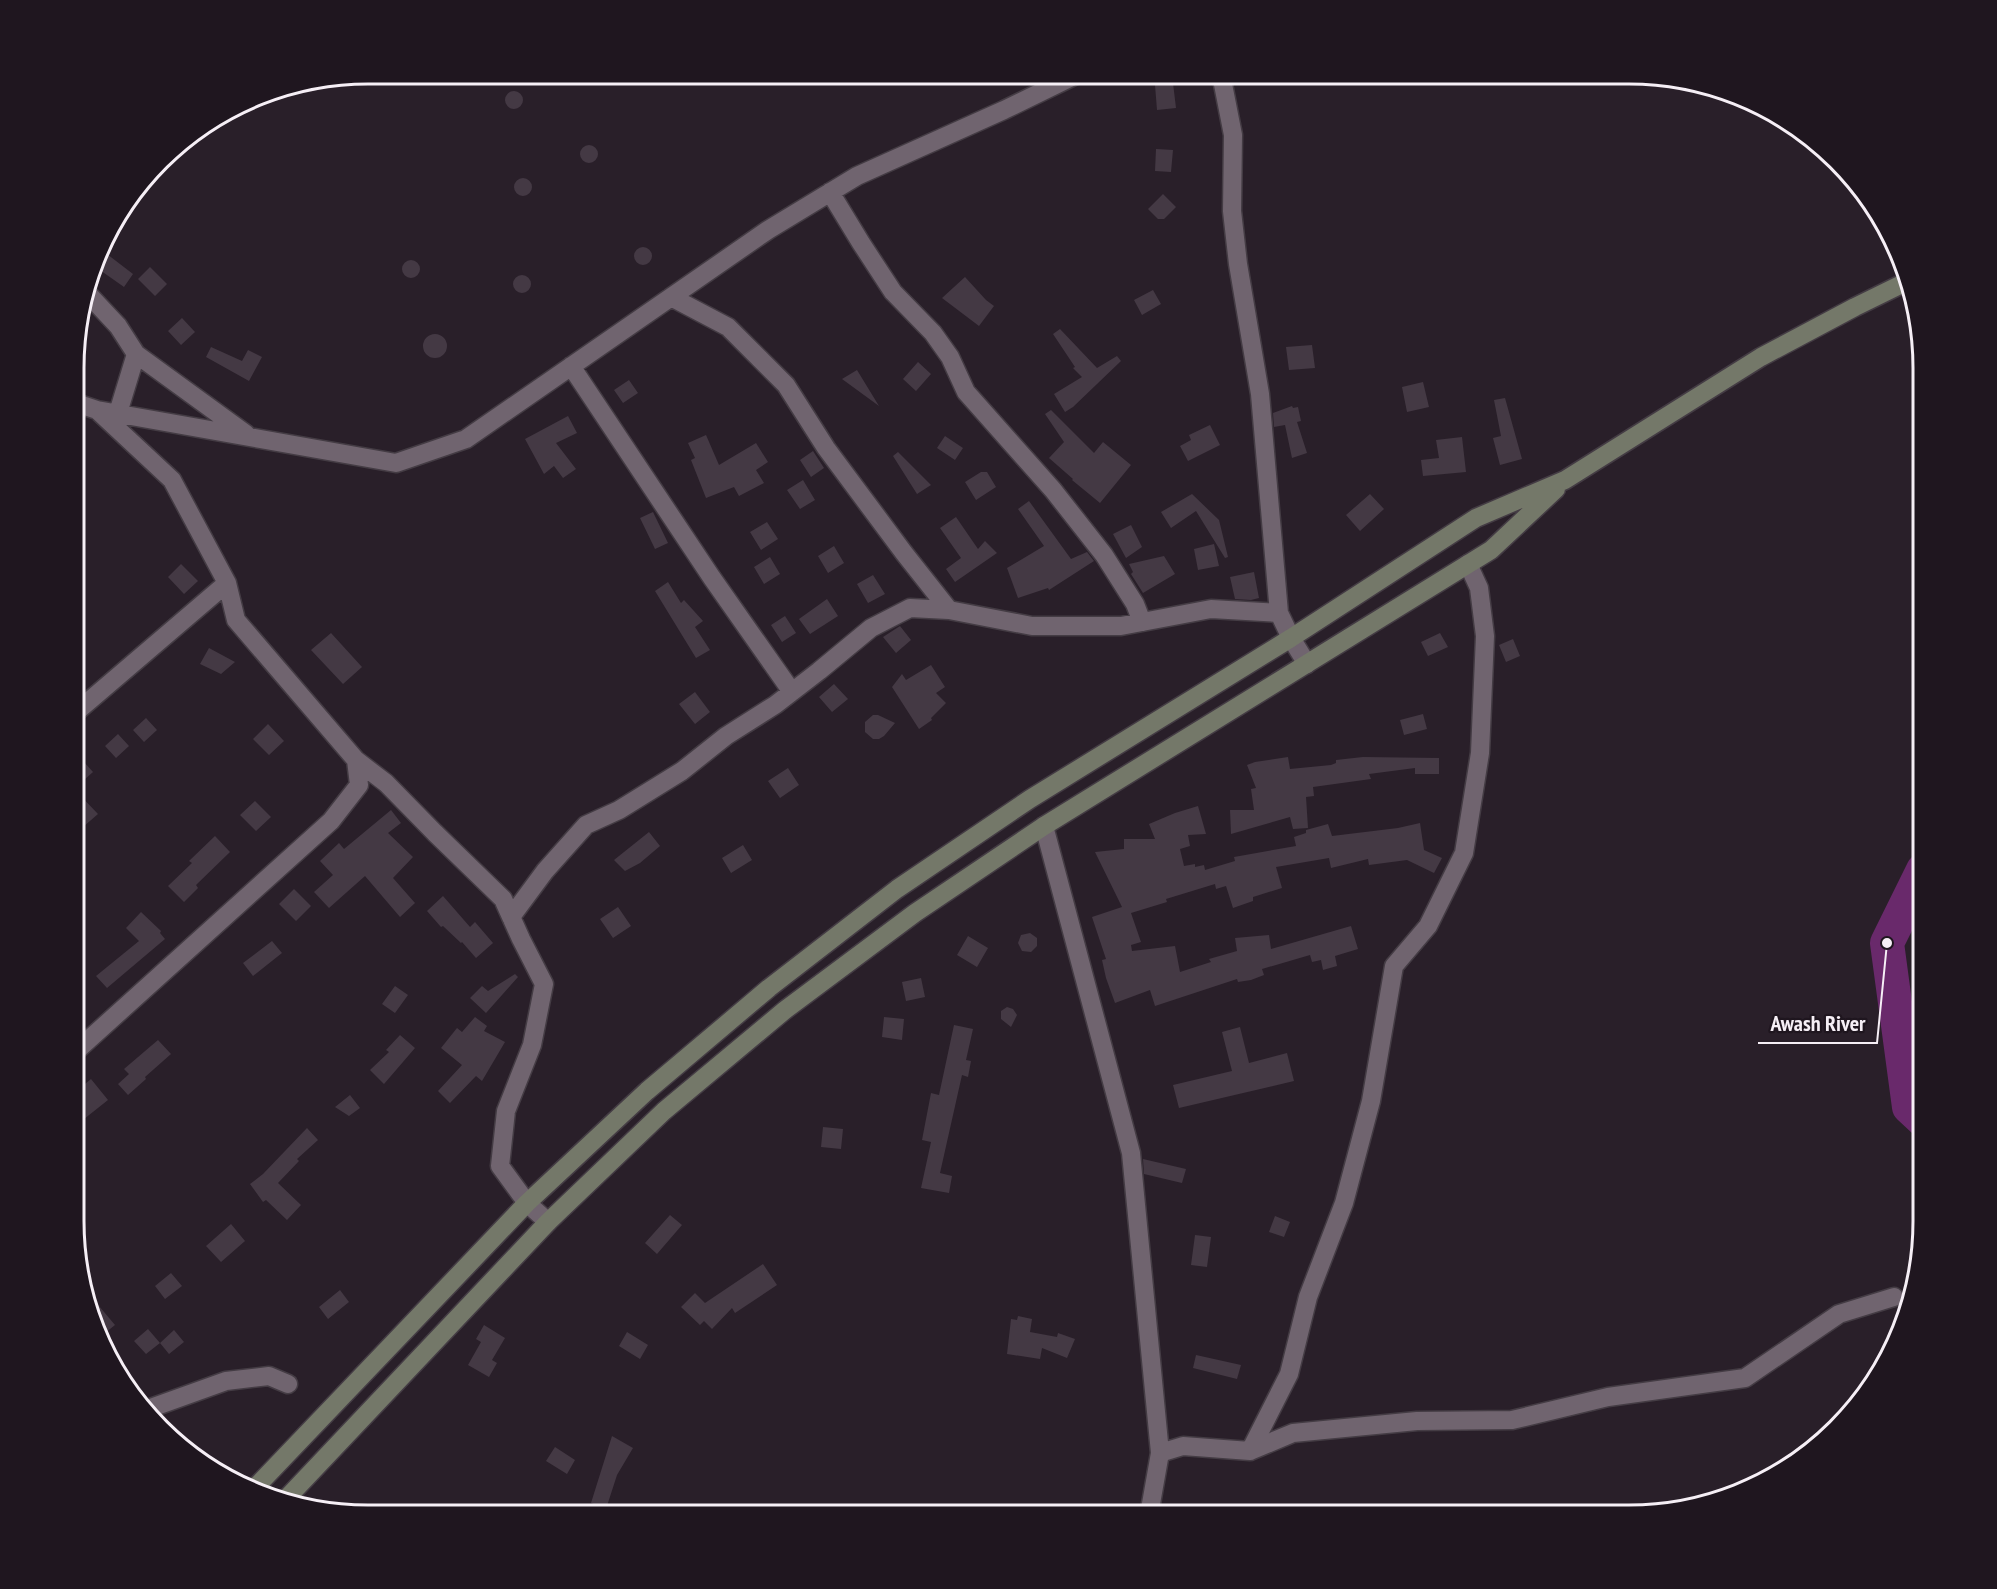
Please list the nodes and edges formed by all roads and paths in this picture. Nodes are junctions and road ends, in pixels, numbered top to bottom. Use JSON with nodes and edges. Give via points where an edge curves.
{"nodes":[{"id":1,"x":1057,"y":84,"type":"edge"},
{"id":2,"x":1223,"y":84,"type":"edge"},
{"id":3,"x":830,"y":192,"type":"junction"},
{"id":4,"x":1900,"y":285,"type":"edge"},
{"id":5,"x":671,"y":297,"type":"junction"},
{"id":6,"x":93,"y":299,"type":"edge"},
{"id":7,"x":136,"y":354,"type":"junction"},
{"id":8,"x":571,"y":366,"type":"junction"},
{"id":9,"x":84,"y":406,"type":"edge"},
{"id":10,"x":97,"y":410,"type":"junction"},
{"id":11,"x":118,"y":413,"type":"junction"},
{"id":12,"x":250,"y":437,"type":"junction"},
{"id":13,"x":1565,"y":480,"type":"junction"},
{"id":14,"x":1468,"y":564,"type":"junction"},
{"id":15,"x":227,"y":583,"type":"junction"},
{"id":16,"x":949,"y":610,"type":"junction"},
{"id":17,"x":1279,"y":613,"type":"junction"},
{"id":18,"x":1142,"y":622,"type":"junction"},
{"id":19,"x":1291,"y":638,"type":"junction"},
{"id":20,"x":1307,"y":663,"type":"junction"},
{"id":21,"x":792,"y":692,"type":"junction"},
{"id":22,"x":84,"y":705,"type":"edge"},
{"id":23,"x":356,"y":760,"type":"junction"},
{"id":24,"x":1044,"y":826,"type":"junction"},
{"id":25,"x":511,"y":917,"type":"junction"},
{"id":26,"x":84,"y":1044,"type":"edge"},
{"id":27,"x":527,"y":1203,"type":"junction"},
{"id":28,"x":548,"y":1222,"type":"junction"},
{"id":29,"x":1894,"y":1297,"type":"dead end"},
{"id":30,"x":288,"y":1384,"type":"dead end"},
{"id":31,"x":154,"y":1407,"type":"edge"},
{"id":32,"x":1250,"y":1451,"type":"junction"},
{"id":33,"x":1160,"y":1453,"type":"junction"},
{"id":34,"x":259,"y":1483,"type":"edge"},
{"id":35,"x":291,"y":1494,"type":"edge"},
{"id":36,"x":1151,"y":1505,"type":"edge"}],
"edges":[{"from":1,"to":3,"type":"street"},
{"from":2,"to":17,"type":"street","via":[[1233,135],[1232,212],[1260,394]]},
{"from":3,"to":5,"type":"street"},
{"from":3,"to":18,"type":"street","via":[[893,292],[945,349],[966,392],[1053,490],[1104,555]]},
{"from":4,"to":13,"type":"main road","via":[[1761,357]]},
{"from":5,"to":8,"type":"street"},
{"from":5,"to":16,"type":"street","via":[[728,327],[786,385],[826,448]]},
{"from":6,"to":7,"type":"street","via":[[118,326]]},
{"from":7,"to":11,"type":"street"},
{"from":7,"to":12,"type":"street"},
{"from":8,"to":12,"type":"street","via":[[466,439],[396,463]]},
{"from":8,"to":21,"type":"street"},
{"from":9,"to":10,"type":"street"},
{"from":10,"to":11,"type":"street"},
{"from":10,"to":15,"type":"street","via":[[172,480]]},
{"from":11,"to":12,"type":"street"},
{"from":13,"to":14,"type":"main road","via":[[1491,550]]},
{"from":13,"to":19,"type":"main road","via":[[1476,518]]},
{"from":14,"to":20,"type":"main road"},
{"from":14,"to":32,"type":"street","via":[[1479,588],[1485,636],[1480,753],[1464,853],[1428,926],[1394,966],[1371,1101],[1344,1203],[1308,1297],[1289,1374]]},
{"from":15,"to":22,"type":"street"},
{"from":15,"to":23,"type":"street","via":[[236,620]]},
{"from":16,"to":18,"type":"street","via":[[1032,626],[1121,626]]},
{"from":16,"to":21,"type":"street","via":[[910,608],[871,628]]},
{"from":17,"to":18,"type":"street","via":[[1211,609]]},
{"from":17,"to":19,"type":"street"},
{"from":19,"to":20,"type":"street"},
{"from":19,"to":27,"type":"main road","via":[[1030,799],[897,889],[647,1091]]},
{"from":20,"to":24,"type":"main road"},
{"from":21,"to":25,"type":"street","via":[[682,771],[619,810],[586,825]]},
{"from":23,"to":25,"type":"street","via":[[387,783],[503,899]]},
{"from":23,"to":26,"type":"street","via":[[359,785],[331,821]]},
{"from":24,"to":28,"type":"main road","via":[[915,913],[785,1010],[664,1111]]},
{"from":24,"to":33,"type":"street","via":[[1131,1153]]},
{"from":25,"to":27,"type":"street","via":[[544,984],[532,1045],[506,1111],[501,1166]]},
{"from":27,"to":28,"type":"street"},
{"from":27,"to":34,"type":"main road"},
{"from":28,"to":35,"type":"main road"},
{"from":29,"to":32,"type":"street","via":[[1839,1314],[1745,1378],[1608,1396],[1512,1420],[1417,1421],[1293,1433]]},
{"from":30,"to":31,"type":"street","via":[[269,1376],[226,1381]]},
{"from":32,"to":33,"type":"street","via":[[1183,1446]]},
{"from":33,"to":36,"type":"street"}]}
